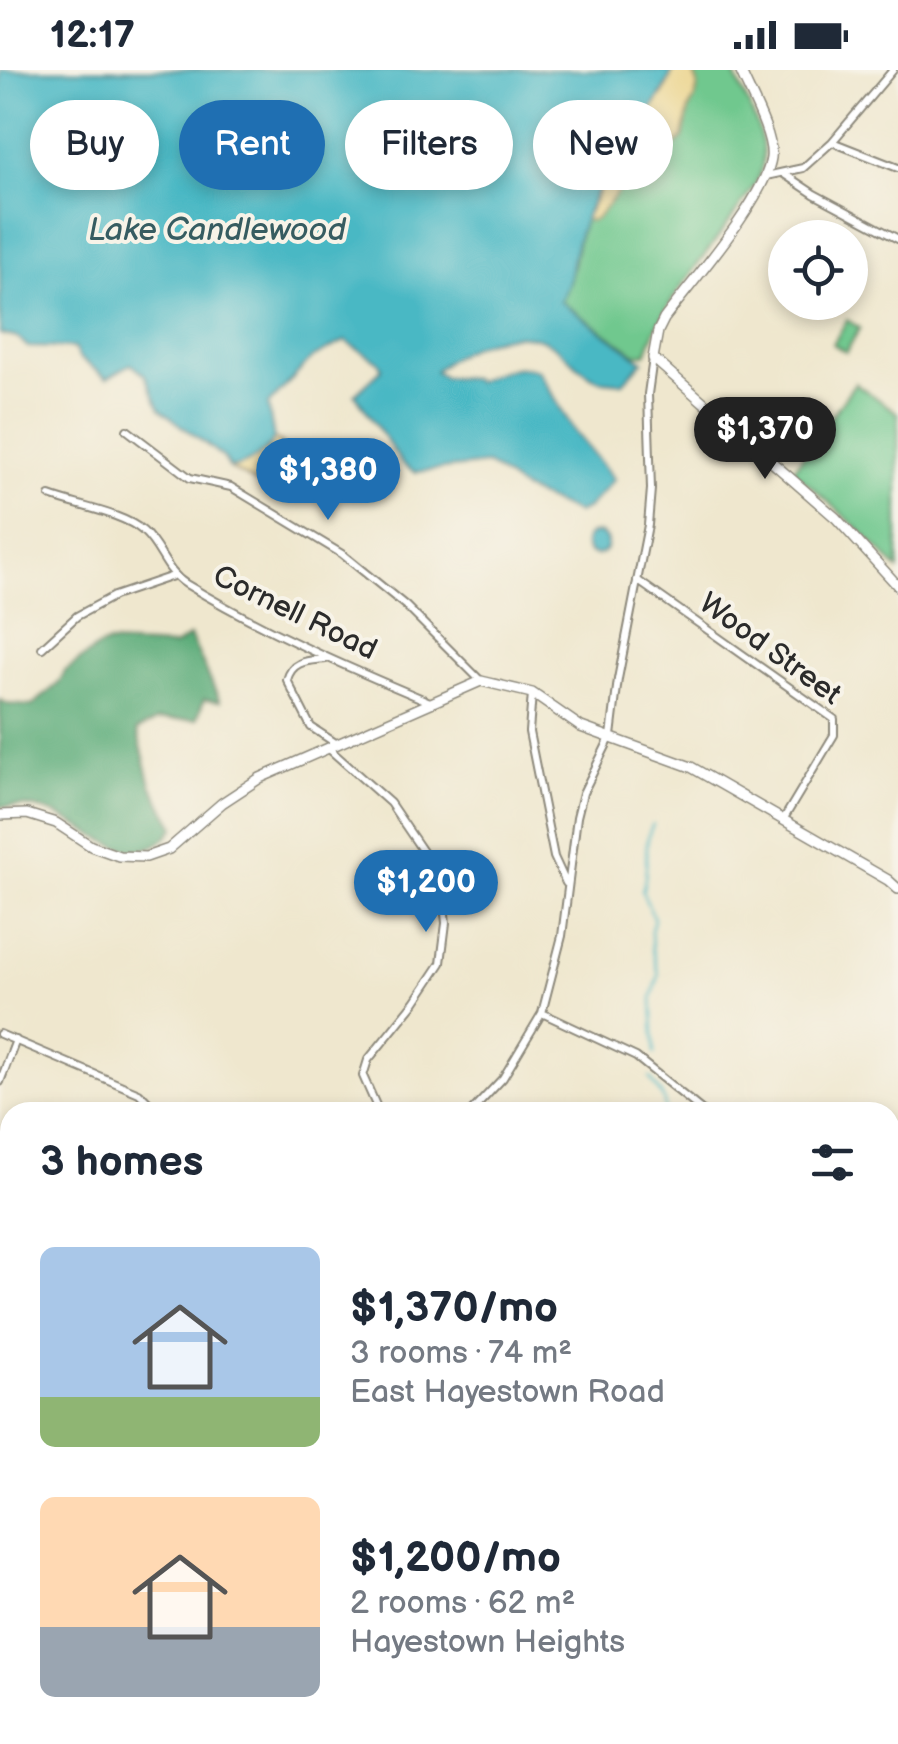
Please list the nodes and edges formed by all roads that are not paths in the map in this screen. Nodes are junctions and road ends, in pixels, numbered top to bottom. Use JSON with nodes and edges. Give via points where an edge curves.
{"nodes":[{"id":1,"x":740,"y":70,"type":"edge"},
{"id":2,"x":892,"y":70,"type":"edge"},
{"id":3,"x":832,"y":142,"type":"junction"},
{"id":4,"x":898,"y":168,"type":"edge"},
{"id":5,"x":784,"y":174,"type":"junction"},
{"id":6,"x":764,"y":176,"type":"junction"},
{"id":7,"x":898,"y":240,"type":"edge"},
{"id":8,"x":652,"y":358,"type":"junction"},
{"id":9,"x":127,"y":430,"type":"dead end"},
{"id":10,"x":50,"y":496,"type":"dead end"},
{"id":11,"x":173,"y":576,"type":"junction"},
{"id":12,"x":637,"y":580,"type":"junction"},
{"id":13,"x":898,"y":586,"type":"edge"},
{"id":14,"x":42,"y":648,"type":"dead end"},
{"id":15,"x":328,"y":659,"type":"junction"},
{"id":16,"x":481,"y":681,"type":"junction"},
{"id":17,"x":532,"y":693,"type":"junction"},
{"id":18,"x":430,"y":702,"type":"junction"},
{"id":19,"x":612,"y":736,"type":"junction"},
{"id":20,"x":332,"y":746,"type":"junction"},
{"id":21,"x":0,"y":814,"type":"edge"},
{"id":22,"x":782,"y":820,"type":"junction"},
{"id":23,"x":566,"y":884,"type":"junction"},
{"id":24,"x":898,"y":890,"type":"edge"},
{"id":25,"x":542,"y":1013,"type":"junction"},
{"id":26,"x":0,"y":1034,"type":"edge"},
{"id":27,"x":16,"y":1040,"type":"junction"},
{"id":28,"x":0,"y":1082,"type":"edge"},
{"id":29,"x":148,"y":1102,"type":"edge"},
{"id":30,"x":374,"y":1102,"type":"edge"},
{"id":31,"x":480,"y":1102,"type":"edge"},
{"id":32,"x":692,"y":1102,"type":"edge"}],
"edges":[{"from":1,"to":6,"type":"street","via":[[768,137]]},
{"from":2,"to":3,"type":"street"},
{"from":3,"to":4,"type":"street"},
{"from":3,"to":5,"type":"street","via":[[803,168]]},
{"from":5,"to":6,"type":"street"},
{"from":5,"to":7,"type":"street"},
{"from":6,"to":8,"type":"street","via":[[664,319]]},
{"from":8,"to":12,"type":"street","via":[[652,489]]},
{"from":8,"to":13,"type":"street","via":[[836,518]]},
{"from":9,"to":16,"type":"street","via":[[190,478],[231,487],[342,554]]},
{"from":10,"to":11,"type":"street","name":"Cornell Road","via":[[132,522]]},
{"from":11,"to":14,"type":"street","via":[[77,616]]},
{"from":11,"to":15,"type":"street","name":"Cornell Road"},
{"from":12,"to":19,"type":"street"},
{"from":12,"to":22,"type":"street","name":"Wood Street","via":[[834,719],[834,736]]},
{"from":15,"to":18,"type":"street","name":"Cornell Road"},
{"from":15,"to":20,"type":"street","via":[[295,665],[286,680],[312,727]]},
{"from":16,"to":17,"type":"street"},
{"from":16,"to":18,"type":"street"},
{"from":17,"to":19,"type":"street","via":[[581,726]]},
{"from":17,"to":23,"type":"street","via":[[530,732],[554,857]]},
{"from":18,"to":20,"type":"street"},
{"from":19,"to":22,"type":"street","via":[[691,767]]},
{"from":19,"to":23,"type":"street","via":[[584,792]]},
{"from":20,"to":21,"type":"street","via":[[260,778],[169,848],[146,857],[91,846],[27,814]]},
{"from":20,"to":30,"type":"street","via":[[390,803],[441,878],[441,962],[368,1060],[363,1076]]},
{"from":22,"to":24,"type":"street"},
{"from":23,"to":25,"type":"street","via":[[562,936]]},
{"from":25,"to":31,"type":"street"},
{"from":25,"to":32,"type":"street","via":[[636,1057]]},
{"from":26,"to":27,"type":"street"},
{"from":27,"to":28,"type":"street"},
{"from":27,"to":29,"type":"street"}]}
